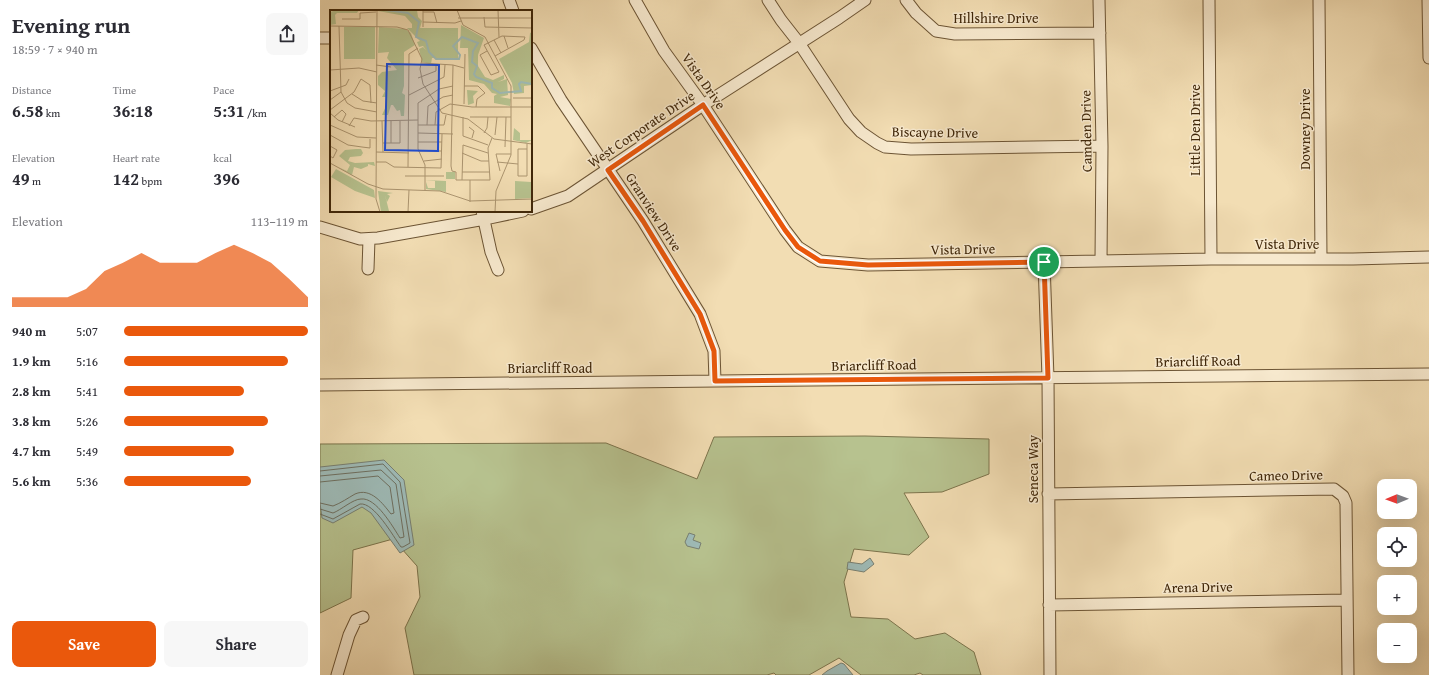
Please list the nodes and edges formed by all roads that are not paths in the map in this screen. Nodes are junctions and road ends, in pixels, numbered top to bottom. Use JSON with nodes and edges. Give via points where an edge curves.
{"nodes":[{"id":1,"x":509,"y":0,"type":"edge"},
{"id":2,"x":634,"y":0,"type":"edge"},
{"id":3,"x":768,"y":0,"type":"edge"},
{"id":4,"x":865,"y":0,"type":"edge"},
{"id":5,"x":906,"y":0,"type":"edge"},
{"id":6,"x":1099,"y":0,"type":"edge"},
{"id":7,"x":1209,"y":0,"type":"edge"},
{"id":8,"x":1319,"y":0,"type":"edge"},
{"id":9,"x":1428,"y":0,"type":"edge"},
{"id":10,"x":513,"y":10,"type":"edge"},
{"id":11,"x":1100,"y":33,"type":"junction"},
{"id":12,"x":799,"y":43,"type":"junction"},
{"id":13,"x":532,"y":50,"type":"edge"},
{"id":14,"x":1429,"y":58,"type":"edge"},
{"id":15,"x":703,"y":105,"type":"junction"},
{"id":16,"x":1102,"y":146,"type":"junction"},
{"id":17,"x":608,"y":170,"type":"junction"},
{"id":18,"x":532,"y":209,"type":"edge"},
{"id":19,"x":513,"y":212,"type":"edge"},
{"id":20,"x":484,"y":215,"type":"edge"},
{"id":21,"x":320,"y":227,"type":"edge"},
{"id":22,"x":369,"y":239,"type":"junction"},
{"id":23,"x":1429,"y":257,"type":"edge"},
{"id":24,"x":1211,"y":259,"type":"junction"},
{"id":25,"x":1321,"y":259,"type":"junction"},
{"id":26,"x":1101,"y":261,"type":"junction"},
{"id":27,"x":1044,"y":262,"type":"junction"},
{"id":28,"x":368,"y":268,"type":"dead end"},
{"id":29,"x":498,"y":270,"type":"dead end"},
{"id":30,"x":1429,"y":374,"type":"edge"},
{"id":31,"x":1048,"y":378,"type":"junction"},
{"id":32,"x":715,"y":381,"type":"junction"},
{"id":33,"x":320,"y":385,"type":"edge"},
{"id":34,"x":1048,"y":494,"type":"junction"},
{"id":35,"x":1347,"y":600,"type":"junction"},
{"id":36,"x":1049,"y":605,"type":"junction"},
{"id":37,"x":363,"y":617,"type":"dead end"},
{"id":38,"x":337,"y":675,"type":"edge"},
{"id":39,"x":1050,"y":675,"type":"edge"},
{"id":40,"x":1348,"y":675,"type":"edge"}],
"edges":[{"from":1,"to":10,"type":"street"},
{"from":2,"to":15,"type":"street","name":"Vista Drive","via":[[664,51]]},
{"from":3,"to":12,"type":"street","name":"Biscayne Drive"},
{"from":4,"to":12,"type":"street","name":"West Corporate Drive"},
{"from":5,"to":11,"type":"street","name":"Hillshire Drive","via":[[936,31],[955,34]]},
{"from":6,"to":11,"type":"street","name":"Camden Drive"},
{"from":7,"to":24,"type":"street","name":"Little Den Drive"},
{"from":8,"to":25,"type":"street","name":"Downey Drive"},
{"from":9,"to":14,"type":"street"},
{"from":11,"to":16,"type":"street","name":"Camden Drive"},
{"from":12,"to":15,"type":"street","name":"West Corporate Drive"},
{"from":12,"to":16,"type":"street","name":"Biscayne Drive","via":[[849,119],[861,132],[885,147],[911,149]]},
{"from":13,"to":17,"type":"street","name":"Granview Drive","via":[[561,100]]},
{"from":15,"to":17,"type":"street","name":"West Corporate Drive"},
{"from":15,"to":27,"type":"street","name":"Vista Drive","via":[[785,230],[798,247],[820,261],[868,265]]},
{"from":16,"to":26,"type":"street","name":"Camden Drive"},
{"from":17,"to":18,"type":"street","name":"West Corporate Drive","via":[[568,196]]},
{"from":17,"to":32,"type":"street","name":"Granview Drive","via":[[643,221],[700,314],[714,351]]},
{"from":19,"to":20,"type":"street"},
{"from":20,"to":22,"type":"street"},
{"from":20,"to":29,"type":"street","via":[[491,252]]},
{"from":21,"to":22,"type":"street","via":[[360,239]]},
{"from":22,"to":28,"type":"street"},
{"from":23,"to":25,"type":"street","name":"Vista Drive"},
{"from":24,"to":25,"type":"street","name":"Vista Drive"},
{"from":24,"to":26,"type":"street","name":"Vista Drive"},
{"from":26,"to":27,"type":"street","name":"Vista Drive"},
{"from":27,"to":31,"type":"street","name":"Seneca Way"},
{"from":30,"to":31,"type":"street","name":"Briarcliff Road"},
{"from":31,"to":32,"type":"street","name":"Briarcliff Road"},
{"from":31,"to":34,"type":"street","name":"Seneca Way"},
{"from":32,"to":33,"type":"street","name":"Briarcliff Road"},
{"from":34,"to":35,"type":"street","name":"Cameo Drive","via":[[1334,489],[1346,503]]},
{"from":34,"to":36,"type":"street","name":"Seneca Way"},
{"from":35,"to":36,"type":"street","name":"Arena Drive"},
{"from":35,"to":40,"type":"street","name":"Cameo Drive"},
{"from":36,"to":39,"type":"street","name":"Seneca Way"},
{"from":37,"to":38,"type":"street","via":[[356,620]]}]}
